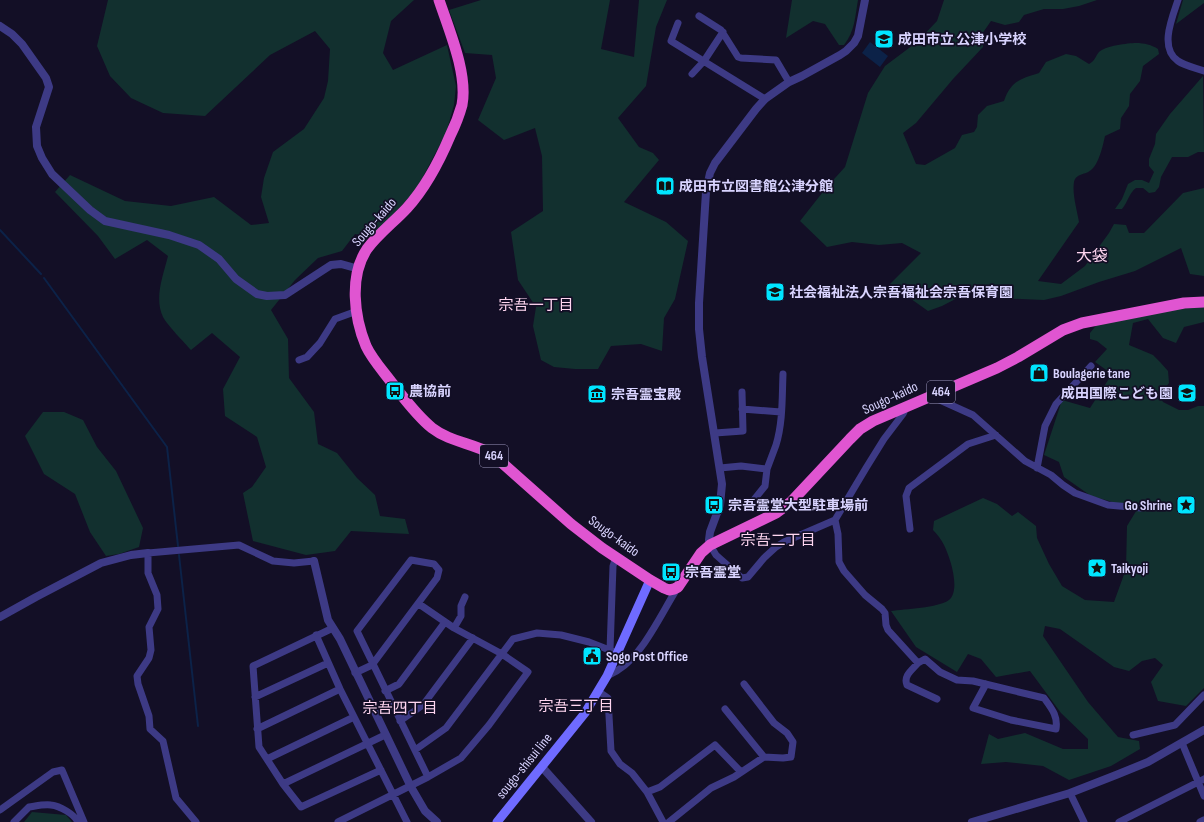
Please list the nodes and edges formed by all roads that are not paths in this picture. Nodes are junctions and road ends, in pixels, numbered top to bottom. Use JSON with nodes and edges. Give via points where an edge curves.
{"nodes":[{"id":1,"x":439,"y":0,"type":"edge"},
{"id":2,"x":865,"y":0,"type":"edge"},
{"id":3,"x":1178,"y":0,"type":"edge"},
{"id":4,"x":699,"y":16,"type":"dead end"},
{"id":5,"x":678,"y":23,"type":"dead end"},
{"id":6,"x":0,"y":26,"type":"edge"},
{"id":7,"x":723,"y":32,"type":"junction"},
{"id":8,"x":704,"y":61,"type":"junction"},
{"id":9,"x":1204,"y":71,"type":"edge"},
{"id":10,"x":692,"y":74,"type":"dead end"},
{"id":11,"x":789,"y":82,"type":"junction"},
{"id":12,"x":764,"y":99,"type":"junction"},
{"id":13,"x":359,"y":269,"type":"junction"},
{"id":14,"x":1204,"y":302,"type":"edge"},
{"id":15,"x":357,"y":311,"type":"junction"},
{"id":16,"x":300,"y":360,"type":"dead end"},
{"id":17,"x":1091,"y":366,"type":"dead end"},
{"id":18,"x":783,"y":374,"type":"dead end"},
{"id":19,"x":742,"y":392,"type":"dead end"},
{"id":20,"x":931,"y":396,"type":"junction"},
{"id":21,"x":742,"y":409,"type":"junction"},
{"id":22,"x":902,"y":409,"type":"junction"},
{"id":23,"x":781,"y":412,"type":"junction"},
{"id":24,"x":715,"y":433,"type":"junction"},
{"id":25,"x":996,"y":435,"type":"junction"},
{"id":26,"x":720,"y":468,"type":"junction"},
{"id":27,"x":1037,"y":468,"type":"junction"},
{"id":28,"x":767,"y":469,"type":"junction"},
{"id":29,"x":753,"y":501,"type":"dead end"},
{"id":30,"x":1141,"y":508,"type":"dead end"},
{"id":31,"x":835,"y":520,"type":"junction"},
{"id":32,"x":910,"y":529,"type":"dead end"},
{"id":33,"x":710,"y":545,"type":"junction"},
{"id":34,"x":148,"y":553,"type":"junction"},
{"id":35,"x":616,"y":557,"type":"junction"},
{"id":36,"x":314,"y":561,"type":"joint"},
{"id":37,"x":650,"y":580,"type":"junction"},
{"id":38,"x":678,"y":586,"type":"junction"},
{"id":39,"x":465,"y":597,"type":"dead end"},
{"id":40,"x":419,"y":604,"type":"junction"},
{"id":41,"x":0,"y":617,"type":"edge"},
{"id":42,"x":445,"y":622,"type":"junction"},
{"id":43,"x":333,"y":628,"type":"junction"},
{"id":44,"x":454,"y":628,"type":"junction"},
{"id":45,"x":316,"y":635,"type":"junction"},
{"id":46,"x":473,"y":638,"type":"junction"},
{"id":47,"x":613,"y":652,"type":"junction"},
{"id":48,"x":502,"y":654,"type":"junction"},
{"id":49,"x":328,"y":663,"type":"junction"},
{"id":50,"x":918,"y":663,"type":"junction"},
{"id":51,"x":372,"y":665,"type":"junction"},
{"id":52,"x":355,"y":673,"type":"junction"},
{"id":53,"x":607,"y":676,"type":"junction"},
{"id":54,"x":744,"y":684,"type":"dead end"},
{"id":55,"x":986,"y":684,"type":"junction"},
{"id":56,"x":340,"y":689,"type":"junction"},
{"id":57,"x":385,"y":691,"type":"junction"},
{"id":58,"x":598,"y":691,"type":"junction"},
{"id":59,"x":1204,"y":695,"type":"edge"},
{"id":60,"x":255,"y":697,"type":"junction"},
{"id":61,"x":937,"y":700,"type":"dead end"},
{"id":62,"x":725,"y":709,"type":"dead end"},
{"id":63,"x":354,"y":717,"type":"junction"},
{"id":64,"x":400,"y":721,"type":"junction"},
{"id":65,"x":257,"y":729,"type":"junction"},
{"id":66,"x":1204,"y":730,"type":"edge"},
{"id":67,"x":385,"y":734,"type":"junction"},
{"id":68,"x":1133,"y":735,"type":"dead end"},
{"id":69,"x":367,"y":743,"type":"junction"},
{"id":70,"x":1182,"y":743,"type":"junction"},
{"id":71,"x":415,"y":750,"type":"junction"},
{"id":72,"x":764,"y":757,"type":"junction"},
{"id":73,"x":267,"y":760,"type":"junction"},
{"id":74,"x":542,"y":767,"type":"junction"},
{"id":75,"x":381,"y":770,"type":"junction"},
{"id":76,"x":741,"y":772,"type":"junction"},
{"id":77,"x":428,"y":777,"type":"junction"},
{"id":78,"x":1201,"y":781,"type":"edge"},
{"id":79,"x":283,"y":784,"type":"junction"},
{"id":80,"x":411,"y":786,"type":"junction"},
{"id":81,"x":647,"y":792,"type":"junction"},
{"id":82,"x":1070,"y":793,"type":"junction"},
{"id":83,"x":393,"y":795,"type":"junction"},
{"id":84,"x":1204,"y":796,"type":"edge"},
{"id":85,"x":0,"y":810,"type":"edge"},
{"id":86,"x":1204,"y":820,"type":"edge"},
{"id":87,"x":14,"y":822,"type":"edge"},
{"id":88,"x":78,"y":822,"type":"edge"},
{"id":89,"x":84,"y":822,"type":"edge"},
{"id":90,"x":196,"y":822,"type":"edge"},
{"id":91,"x":338,"y":822,"type":"edge"},
{"id":92,"x":406,"y":822,"type":"edge"},
{"id":93,"x":437,"y":822,"type":"edge"},
{"id":94,"x":497,"y":822,"type":"edge"},
{"id":95,"x":591,"y":822,"type":"edge"},
{"id":96,"x":663,"y":822,"type":"edge"},
{"id":97,"x":669,"y":822,"type":"edge"},
{"id":98,"x":972,"y":822,"type":"edge"},
{"id":99,"x":1084,"y":822,"type":"edge"},
{"id":100,"x":1119,"y":822,"type":"edge"},
{"id":101,"x":1200,"y":822,"type":"edge"}],
"edges":[{"from":1,"to":13,"type":"highway","name":"Sougo-kaido","number":"464","via":[[460,66],[463,82],[462,105],[441,157],[428,180],[407,208],[371,245],[362,257]]},
{"from":2,"to":11,"type":"street","via":[[858,36],[854,43],[840,55]]},
{"from":3,"to":9,"type":"street","via":[[1168,35],[1169,49],[1179,62]]},
{"from":4,"to":7,"type":"street"},
{"from":5,"to":8,"type":"street","via":[[671,41]]},
{"from":6,"to":13,"type":"street","via":[[22,44],[46,78],[49,87],[36,126],[42,158],[52,174],[105,221],[170,235],[199,245],[219,259],[236,279],[257,294],[267,296],[285,294],[331,265],[341,264]]},
{"from":7,"to":8,"type":"street"},
{"from":7,"to":11,"type":"street","via":[[738,56],[776,60]]},
{"from":8,"to":10,"type":"street"},
{"from":8,"to":12,"type":"street"},
{"from":11,"to":12,"type":"street"},
{"from":12,"to":24,"type":"street","via":[[715,163],[706,192],[699,328]]},
{"from":13,"to":15,"type":"highway","name":"Sougo-kaido","number":"464"},
{"from":14,"to":20,"type":"highway","name":"Sougo-kaido","number":"464","via":[[1082,323],[1063,330],[997,368]]},
{"from":15,"to":16,"type":"street","via":[[336,319],[320,343],[307,357]]},
{"from":15,"to":35,"type":"highway","name":"Sougo-kaido","number":"464","via":[[366,346],[374,360],[408,404],[431,427],[450,439],[492,454],[571,524]]},
{"from":17,"to":27,"type":"street","via":[[1056,404],[1045,426]]},
{"from":18,"to":23,"type":"street"},
{"from":19,"to":21,"type":"street"},
{"from":20,"to":22,"type":"highway","name":"Sougo-kaido","number":"464"},
{"from":20,"to":25,"type":"street","via":[[973,414]]},
{"from":21,"to":23,"type":"street"},
{"from":21,"to":24,"type":"street","via":[[743,431]]},
{"from":22,"to":31,"type":"street","via":[[903,414],[873,456]]},
{"from":22,"to":33,"type":"highway","name":"Sougo-kaido","number":"464","via":[[873,421],[860,430],[784,508]]},
{"from":23,"to":28,"type":"street","via":[[776,444]]},
{"from":24,"to":26,"type":"street"},
{"from":25,"to":27,"type":"street","via":[[1025,461]]},
{"from":25,"to":32,"type":"street","via":[[968,444],[909,488],[906,496]]},
{"from":26,"to":28,"type":"street","via":[[741,466]]},
{"from":26,"to":33,"type":"street","via":[[720,506],[710,532]]},
{"from":27,"to":30,"type":"street","via":[[1075,493],[1108,505]]},
{"from":28,"to":29,"type":"street","via":[[765,486]]},
{"from":31,"to":33,"type":"street","via":[[776,547],[748,577],[742,578],[716,555]]},
{"from":31,"to":50,"type":"street","via":[[839,562],[844,571],[865,595],[882,609],[888,630]]},
{"from":33,"to":38,"type":"highway","name":"Sougo-kaido","number":"464","via":[[701,553]]},
{"from":34,"to":36,"type":"street","via":[[239,544],[273,561]]},
{"from":34,"to":41,"type":"street","via":[[101,563]]},
{"from":34,"to":90,"type":"street","via":[[148,573],[157,595],[158,609],[149,627],[151,650],[137,676],[138,684],[149,716],[150,728],[163,741],[176,798]]},
{"from":35,"to":37,"type":"highway","name":"Sougo-kaido","number":"464"},
{"from":35,"to":47,"type":"street","via":[[613,566]]},
{"from":36,"to":43,"type":"street","via":[[328,620]]},
{"from":37,"to":38,"type":"highway","name":"Sougo-kaido","number":"464","via":[[670,590]]},
{"from":37,"to":47,"type":"main road","name":"sougo-shisui line"},
{"from":38,"to":53,"type":"street","via":[[643,645],[628,663]]},
{"from":39,"to":44,"type":"street","via":[[461,606],[461,616]]},
{"from":40,"to":42,"type":"street"},
{"from":40,"to":51,"type":"street"},
{"from":40,"to":51,"type":"street","via":[[437,578],[439,570],[434,564],[411,560],[357,631]]},
{"from":42,"to":44,"type":"street"},
{"from":42,"to":57,"type":"street","via":[[398,684]]},
{"from":43,"to":45,"type":"street"},
{"from":43,"to":52,"type":"street"},
{"from":44,"to":46,"type":"street"},
{"from":45,"to":49,"type":"street"},
{"from":45,"to":60,"type":"street","via":[[253,666]]},
{"from":46,"to":48,"type":"street"},
{"from":46,"to":64,"type":"street","via":[[423,705]]},
{"from":47,"to":48,"type":"street","via":[[589,642],[561,635],[537,633],[513,639]]},
{"from":47,"to":53,"type":"main road","name":"sougo-shisui line"},
{"from":48,"to":71,"type":"street","via":[[446,728]]},
{"from":48,"to":77,"type":"street","via":[[528,672],[461,758]]},
{"from":49,"to":56,"type":"street"},
{"from":49,"to":60,"type":"street"},
{"from":50,"to":55,"type":"street","via":[[925,659],[940,672],[957,680]]},
{"from":50,"to":61,"type":"street","via":[[906,676],[907,686]]},
{"from":51,"to":52,"type":"street"},
{"from":51,"to":57,"type":"street"},
{"from":52,"to":67,"type":"street"},
{"from":53,"to":58,"type":"main road","name":"sougo-shisui line"},
{"from":54,"to":72,"type":"street","via":[[774,723],[788,733],[793,742],[791,757]]},
{"from":55,"to":55,"type":"street","via":[[1044,698],[1057,720],[1056,729],[1011,720],[973,708]]},
{"from":56,"to":63,"type":"street"},
{"from":56,"to":65,"type":"street"},
{"from":57,"to":64,"type":"street"},
{"from":58,"to":74,"type":"main road","name":"sougo-shisui line"},
{"from":58,"to":81,"type":"street","via":[[608,698],[611,751]]},
{"from":59,"to":68,"type":"street","via":[[1175,725]]},
{"from":60,"to":65,"type":"street"},
{"from":62,"to":72,"type":"street"},
{"from":63,"to":69,"type":"street"},
{"from":63,"to":73,"type":"street"},
{"from":64,"to":71,"type":"street"},
{"from":65,"to":73,"type":"street","via":[[259,747]]},
{"from":66,"to":70,"type":"street"},
{"from":67,"to":69,"type":"street"},
{"from":67,"to":80,"type":"street"},
{"from":69,"to":75,"type":"street"},
{"from":69,"to":79,"type":"street"},
{"from":70,"to":78,"type":"street"},
{"from":70,"to":82,"type":"street","via":[[1148,762]]},
{"from":71,"to":77,"type":"street"},
{"from":72,"to":76,"type":"street"},
{"from":73,"to":79,"type":"street"},
{"from":74,"to":94,"type":"main road","name":"sougo-shisui line"},
{"from":74,"to":95,"type":"street"},
{"from":75,"to":79,"type":"street","via":[[301,807]]},
{"from":75,"to":83,"type":"street"},
{"from":76,"to":81,"type":"street","via":[[715,745],[660,787]]},
{"from":76,"to":97,"type":"street","via":[[711,788]]},
{"from":77,"to":80,"type":"street"},
{"from":78,"to":84,"type":"street"},
{"from":78,"to":100,"type":"street"},
{"from":80,"to":83,"type":"street"},
{"from":80,"to":93,"type":"street","via":[[425,811]]},
{"from":81,"to":96,"type":"street"},
{"from":82,"to":98,"type":"street"},
{"from":82,"to":99,"type":"street"},
{"from":83,"to":91,"type":"street"},
{"from":83,"to":92,"type":"street"},
{"from":85,"to":89,"type":"street","via":[[53,772],[62,770]]},
{"from":86,"to":101,"type":"street"},
{"from":87,"to":88,"type":"street","via":[[29,806],[52,805],[66,810]]}]}
